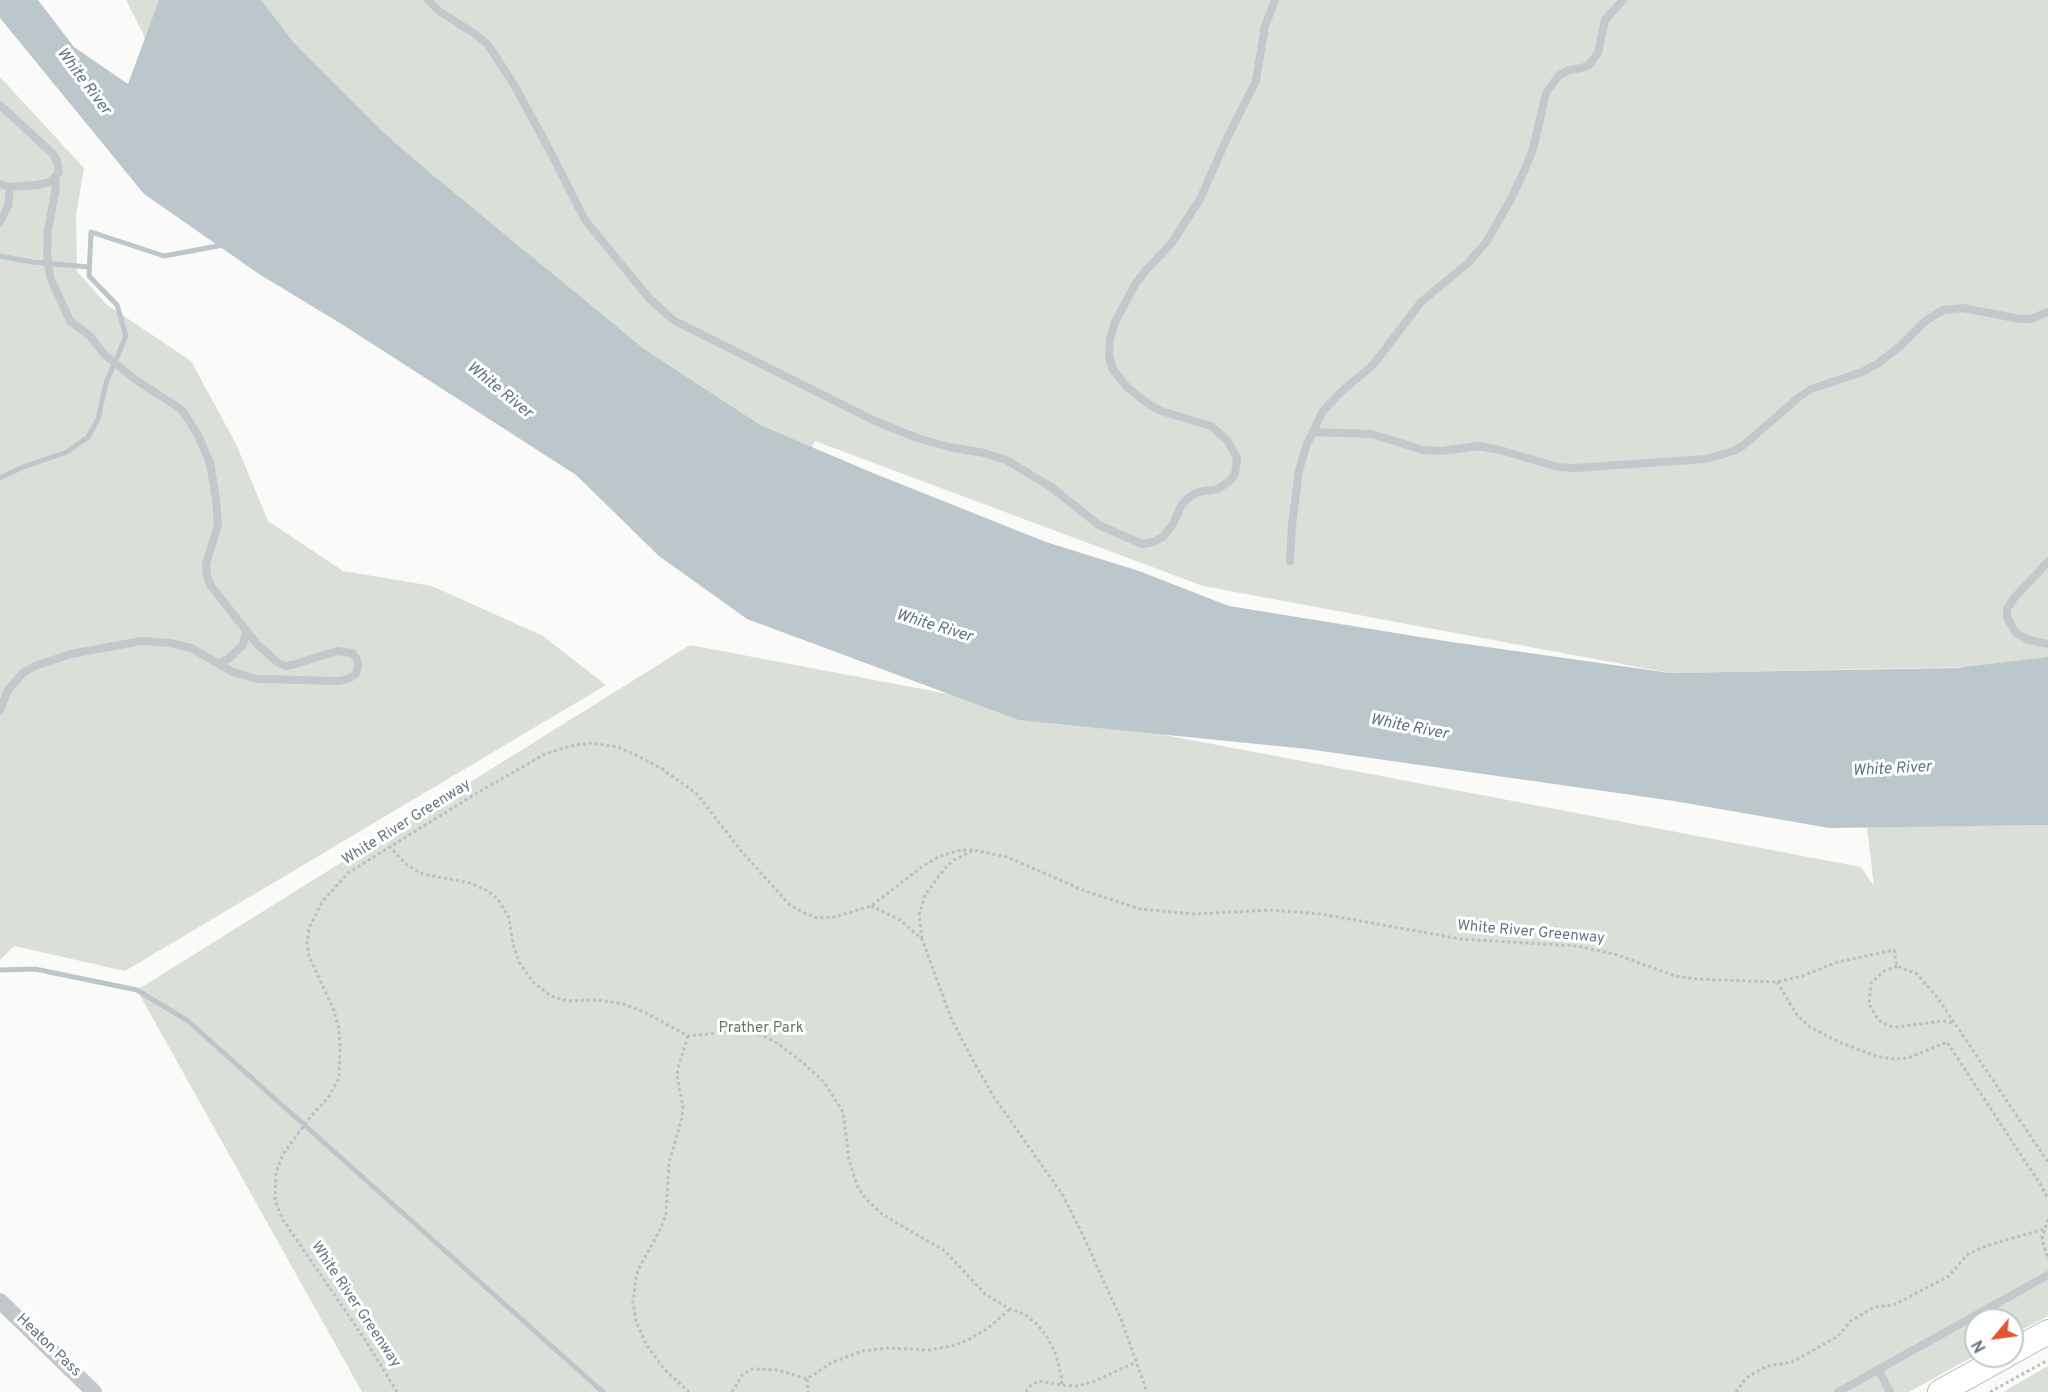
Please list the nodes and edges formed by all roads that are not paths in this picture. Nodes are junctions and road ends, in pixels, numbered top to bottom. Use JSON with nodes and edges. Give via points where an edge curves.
{"nodes":[{"id":1,"x":428,"y":0,"type":"edge"},
{"id":2,"x":1275,"y":0,"type":"edge"},
{"id":3,"x":1623,"y":0,"type":"edge"},
{"id":4,"x":0,"y":105,"type":"edge"},
{"id":5,"x":55,"y":177,"type":"junction"},
{"id":6,"x":0,"y":184,"type":"edge"},
{"id":7,"x":10,"y":187,"type":"junction"},
{"id":8,"x":0,"y":222,"type":"edge"},
{"id":9,"x":2048,"y":312,"type":"edge"},
{"id":10,"x":1314,"y":432,"type":"junction"},
{"id":11,"x":1290,"y":561,"type":"dead end"},
{"id":12,"x":2048,"y":562,"type":"edge"},
{"id":13,"x":246,"y":632,"type":"junction"},
{"id":14,"x":2048,"y":644,"type":"edge"},
{"id":15,"x":219,"y":663,"type":"junction"},
{"id":16,"x":0,"y":710,"type":"edge"},
{"id":17,"x":2048,"y":1275,"type":"edge"},
{"id":18,"x":0,"y":1301,"type":"edge"},
{"id":19,"x":2048,"y":1332,"type":"edge"},
{"id":20,"x":2024,"y":1345,"type":"edge"},
{"id":21,"x":1984,"y":1368,"type":"edge"},
{"id":22,"x":1878,"y":1370,"type":"junction"},
{"id":23,"x":94,"y":1392,"type":"edge"},
{"id":24,"x":1838,"y":1392,"type":"edge"},
{"id":25,"x":1890,"y":1392,"type":"edge"},
{"id":26,"x":1941,"y":1392,"type":"edge"}],
"edges":[{"from":1,"to":2,"type":"lane","via":[[488,45],[513,83],[585,220],[649,298],[673,320],[875,421],[917,438],[1006,460],[1051,487],[1099,525],[1142,544],[1163,537],[1189,497],[1218,489],[1231,480],[1237,458],[1227,440],[1211,426],[1161,411],[1127,387],[1112,368],[1110,339],[1137,283],[1171,244],[1200,199],[1257,81],[1265,26]]},
{"from":3,"to":10,"type":"lane","via":[[1605,20],[1598,53],[1589,65],[1559,75],[1546,93],[1533,149],[1487,241],[1468,263],[1421,302],[1373,365],[1323,411]]},
{"from":4,"to":5,"type":"lane","via":[[53,154],[58,168]]},
{"from":5,"to":7,"type":"lane","via":[[37,185]]},
{"from":5,"to":13,"type":"lane","via":[[48,230],[50,277],[70,321],[136,380],[182,410],[198,435],[213,474],[217,508],[218,525],[206,564],[207,576],[217,596]]},
{"from":6,"to":7,"type":"lane"},
{"from":7,"to":8,"type":"lane","via":[[8,206]]},
{"from":9,"to":10,"type":"lane","via":[[2020,319],[1963,308],[1942,310],[1877,364],[1811,389],[1734,452],[1706,459],[1558,467],[1500,450],[1423,450],[1372,434]]},
{"from":10,"to":11,"type":"lane","via":[[1299,470]]},
{"from":12,"to":14,"type":"lane","via":[[2014,598],[2007,617],[2016,633]]},
{"from":13,"to":15,"type":"lane","via":[[243,645]]},
{"from":13,"to":15,"type":"lane","via":[[285,666],[345,651],[357,659],[356,674],[339,681],[257,679]]},
{"from":15,"to":16,"type":"lane","via":[[191,648],[153,641],[71,654],[24,672],[8,690]]},
{"from":17,"to":22,"type":"lane"},
{"from":18,"to":23,"type":"street","name":"Heaton Pass"},
{"from":19,"to":20,"type":"street"},
{"from":21,"to":26,"type":"street"},
{"from":22,"to":24,"type":"lane"},
{"from":22,"to":25,"type":"lane"}]}
